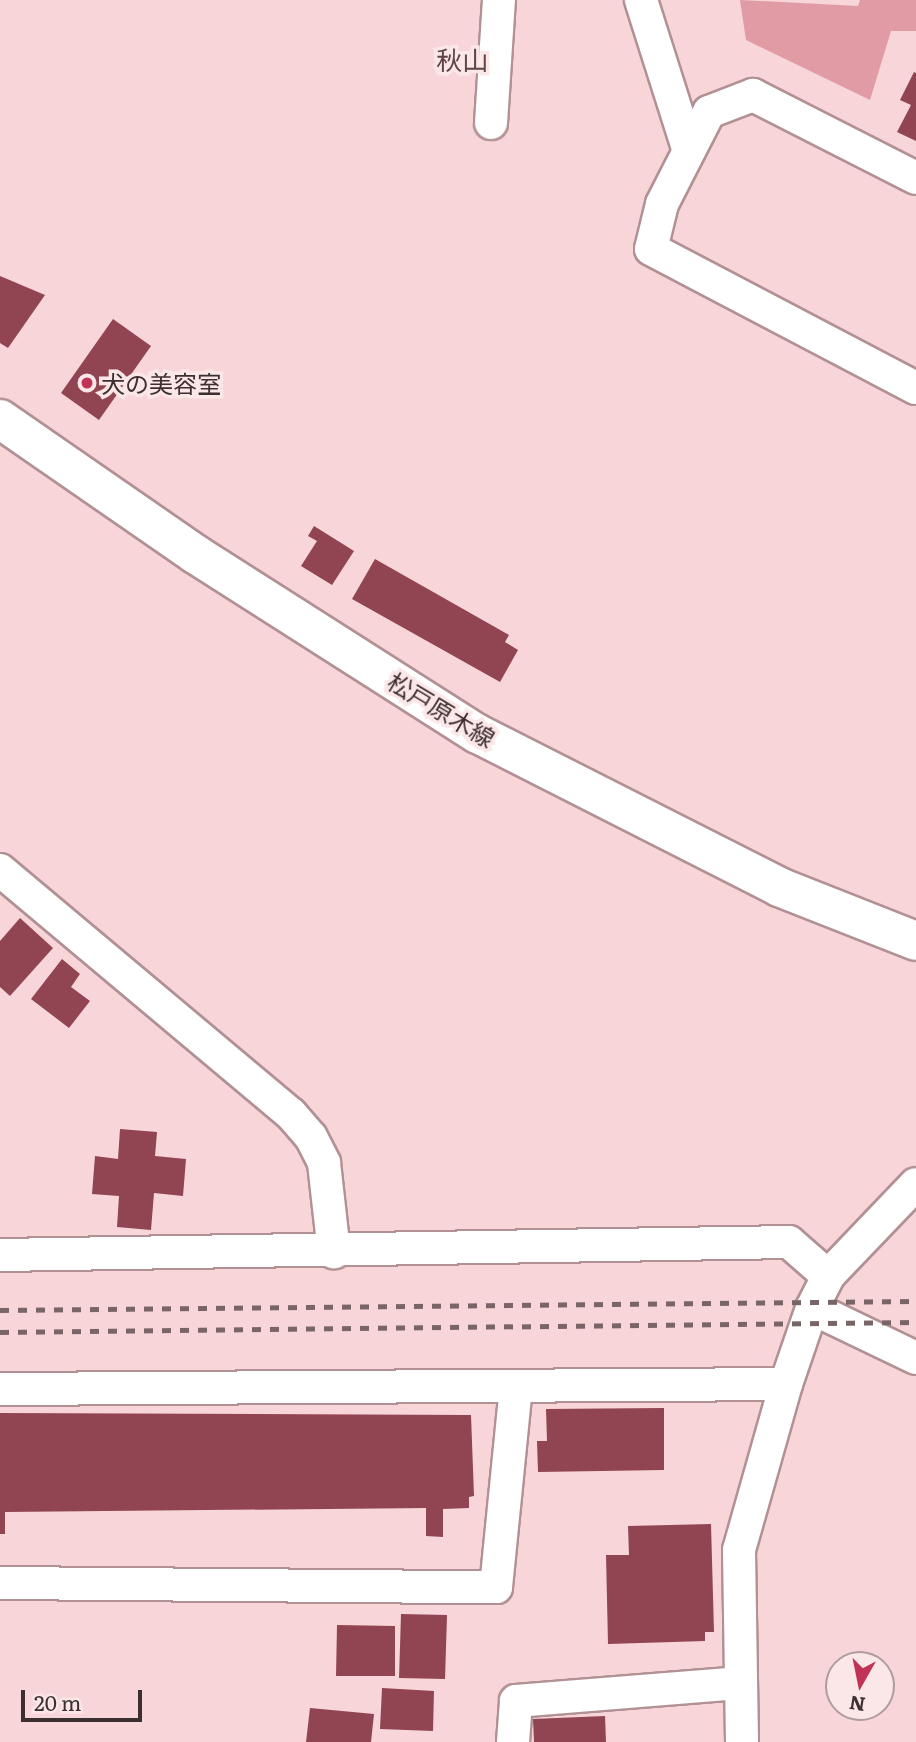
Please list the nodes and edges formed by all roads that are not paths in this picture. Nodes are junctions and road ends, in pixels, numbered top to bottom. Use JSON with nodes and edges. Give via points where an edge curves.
{"nodes":[{"id":1,"x":499,"y":0,"type":"edge"},
{"id":2,"x":641,"y":0,"type":"edge"},
{"id":3,"x":491,"y":123,"type":"dead end"},
{"id":4,"x":689,"y":151,"type":"junction"},
{"id":5,"x":916,"y":178,"type":"edge"},
{"id":6,"x":916,"y":388,"type":"edge"},
{"id":7,"x":0,"y":419,"type":"edge"},
{"id":8,"x":0,"y":870,"type":"edge"},
{"id":9,"x":916,"y":941,"type":"edge"},
{"id":10,"x":916,"y":1184,"type":"edge"},
{"id":11,"x":334,"y":1252,"type":"junction"},
{"id":12,"x":0,"y":1255,"type":"edge"},
{"id":13,"x":828,"y":1276,"type":"junction"},
{"id":14,"x":812,"y":1308,"type":"junction"},
{"id":15,"x":916,"y":1358,"type":"edge"},
{"id":16,"x":786,"y":1384,"type":"junction"},
{"id":17,"x":516,"y":1385,"type":"junction"},
{"id":18,"x":0,"y":1389,"type":"edge"},
{"id":19,"x":0,"y":1583,"type":"edge"},
{"id":20,"x":738,"y":1683,"type":"junction"},
{"id":21,"x":513,"y":1742,"type":"edge"},
{"id":22,"x":743,"y":1742,"type":"edge"}],
"edges":[{"from":1,"to":3,"type":"street"},
{"from":2,"to":4,"type":"street"},
{"from":4,"to":5,"type":"street","via":[[709,111],[753,94]]},
{"from":4,"to":6,"type":"street","via":[[662,204],[651,249]]},
{"from":7,"to":9,"type":"main road","name":"松戸原木線","via":[[195,554],[478,734],[779,887]]},
{"from":8,"to":11,"type":"street","via":[[291,1114],[311,1137],[324,1163]]},
{"from":10,"to":13,"type":"street"},
{"from":11,"to":12,"type":"street"},
{"from":11,"to":13,"type":"street","via":[[789,1242]]},
{"from":13,"to":14,"type":"street"},
{"from":14,"to":15,"type":"street"},
{"from":14,"to":16,"type":"street"},
{"from":16,"to":17,"type":"street"},
{"from":16,"to":20,"type":"street","via":[[741,1537]]},
{"from":17,"to":18,"type":"street"},
{"from":17,"to":19,"type":"street","via":[[496,1587]]},
{"from":20,"to":21,"type":"street","via":[[516,1702]]},
{"from":20,"to":22,"type":"street"}]}
